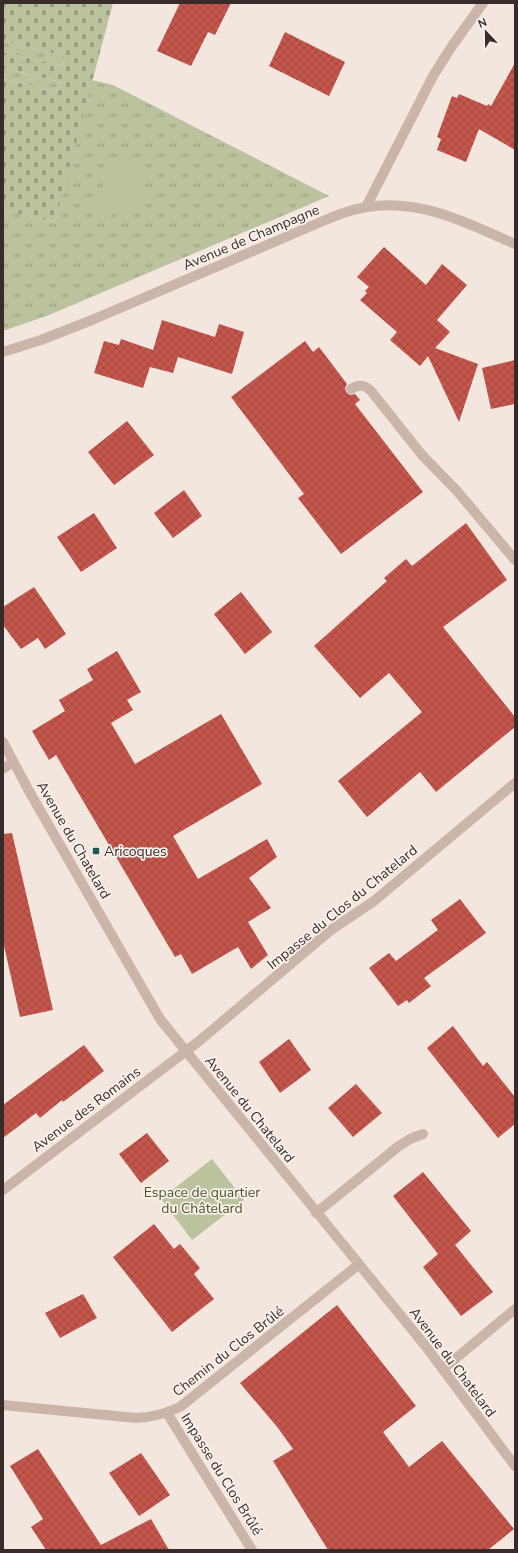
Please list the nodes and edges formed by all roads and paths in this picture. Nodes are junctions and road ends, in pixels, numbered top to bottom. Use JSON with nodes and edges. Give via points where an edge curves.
{"nodes":[{"id":1,"x":483,"y":3,"type":"edge"},
{"id":2,"x":366,"y":207,"type":"junction"},
{"id":3,"x":515,"y":244,"type":"edge"},
{"id":4,"x":3,"y":352,"type":"edge"},
{"id":5,"x":351,"y":389,"type":"dead end"},
{"id":6,"x":515,"y":560,"type":"edge"},
{"id":7,"x":3,"y":742,"type":"edge"},
{"id":8,"x":13,"y":762,"type":"junction"},
{"id":9,"x":3,"y":769,"type":"edge"},
{"id":10,"x":515,"y":783,"type":"edge"},
{"id":11,"x":185,"y":1052,"type":"junction"},
{"id":12,"x":423,"y":1134,"type":"dead end"},
{"id":13,"x":3,"y":1190,"type":"edge"},
{"id":14,"x":316,"y":1213,"type":"junction"},
{"id":15,"x":358,"y":1264,"type":"junction"},
{"id":16,"x":515,"y":1309,"type":"edge"},
{"id":17,"x":444,"y":1369,"type":"junction"},
{"id":18,"x":3,"y":1405,"type":"edge"},
{"id":19,"x":167,"y":1412,"type":"junction"},
{"id":20,"x":515,"y":1466,"type":"edge"},
{"id":21,"x":252,"y":1550,"type":"edge"}],
"edges":[{"from":1,"to":2,"type":"street","via":[[433,76]]},
{"from":2,"to":3,"type":"street","name":"Avenue de Champagne","via":[[405,205],[425,208]]},
{"from":2,"to":4,"type":"street","name":"Avenue de Champagne","via":[[323,221],[92,320]]},
{"from":5,"to":6,"type":"street","via":[[362,386],[371,391],[422,455],[457,491]]},
{"from":7,"to":8,"type":"street","name":"Avenue du Chatelard"},
{"from":8,"to":9,"type":"street"},
{"from":8,"to":11,"type":"street","name":"Avenue du Chatelard","via":[[157,1013]]},
{"from":10,"to":11,"type":"street","name":"Impasse du Clos du Chatelard","via":[[374,901],[331,930]]},
{"from":11,"to":13,"type":"street","name":"Avenue des Romains"},
{"from":11,"to":14,"type":"street","name":"Avenue du Chatelard"},
{"from":12,"to":14,"type":"street","via":[[398,1146]]},
{"from":14,"to":15,"type":"street","name":"Avenue du Chatelard"},
{"from":15,"to":17,"type":"street","name":"Avenue du Chatelard"},
{"from":15,"to":19,"type":"street","name":"Chemin du Clos Brûlé","via":[[180,1407]]},
{"from":16,"to":17,"type":"street"},
{"from":17,"to":20,"type":"street","name":"Avenue du Chatelard"},
{"from":18,"to":19,"type":"street","name":"Chemin du Clos Brûlé","via":[[136,1418],[152,1417]]},
{"from":19,"to":21,"type":"street","name":"Impasse du Clos Brûlé"}]}
